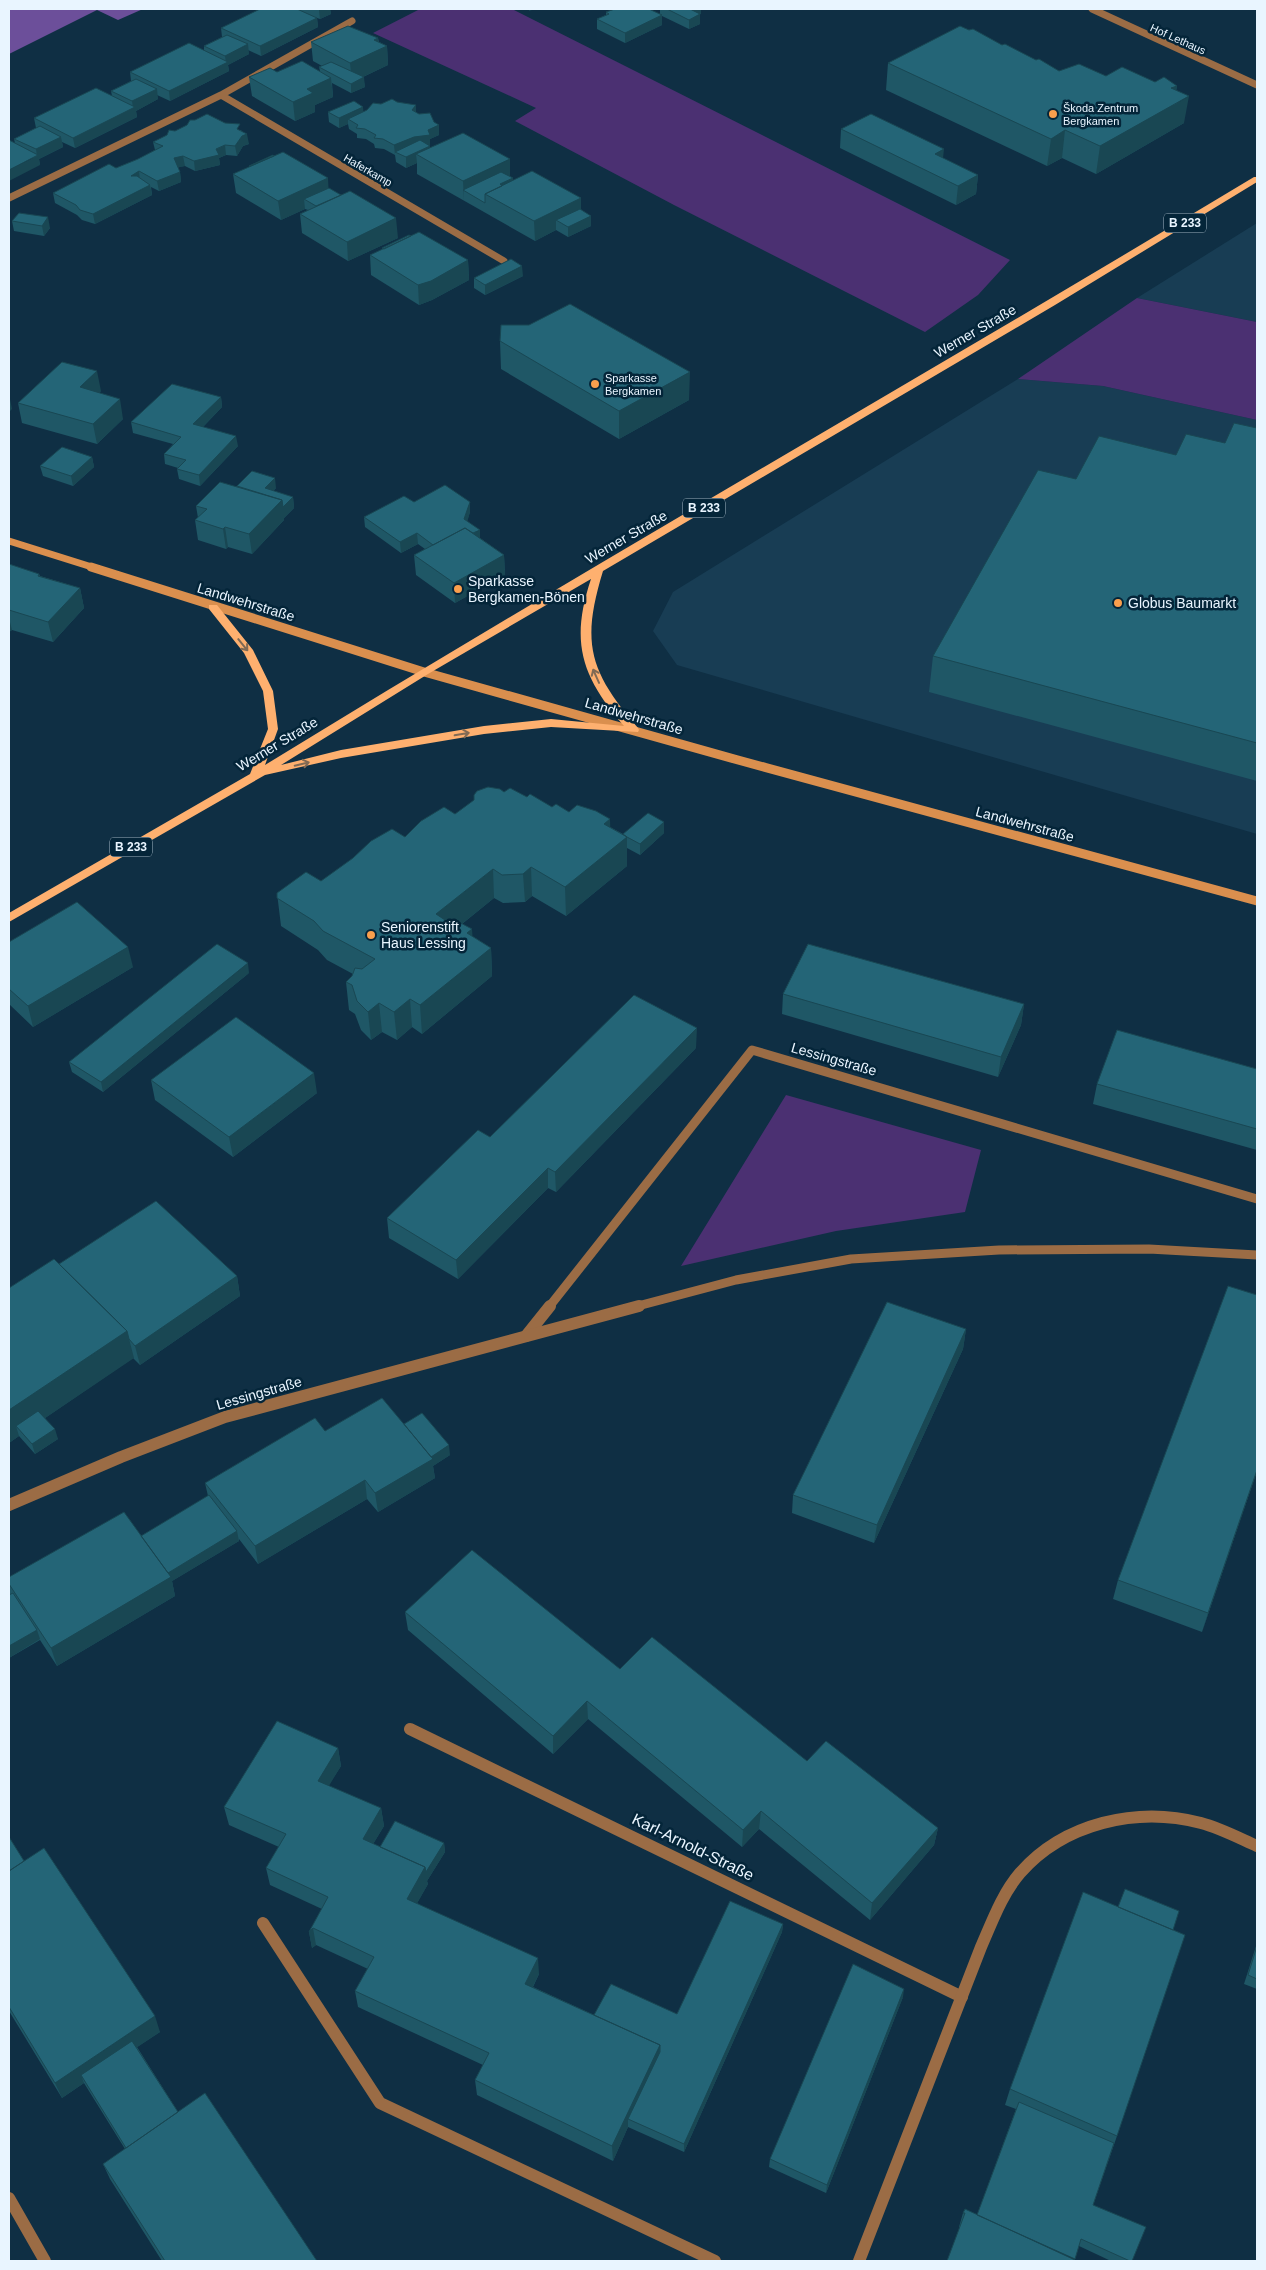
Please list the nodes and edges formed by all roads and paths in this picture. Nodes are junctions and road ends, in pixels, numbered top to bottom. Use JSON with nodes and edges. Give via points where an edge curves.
{"nodes":[{"id":1,"x":1092,"y":9,"type":"edge"},
{"id":2,"x":352,"y":22,"type":"dead end"},
{"id":3,"x":1257,"y":85,"type":"edge"},
{"id":4,"x":221,"y":95,"type":"junction"},
{"id":5,"x":1257,"y":180,"type":"edge"},
{"id":6,"x":9,"y":198,"type":"edge"},
{"id":7,"x":504,"y":261,"type":"edge"},
{"id":8,"x":9,"y":541,"type":"edge"},
{"id":9,"x":598,"y":571,"type":"junction"},
{"id":10,"x":213,"y":607,"type":"junction"},
{"id":11,"x":424,"y":672,"type":"junction"},
{"id":12,"x":634,"y":730,"type":"junction"},
{"id":13,"x":255,"y":776,"type":"junction"},
{"id":14,"x":1257,"y":901,"type":"edge"},
{"id":15,"x":9,"y":918,"type":"edge"},
{"id":16,"x":1257,"y":1199,"type":"edge"},
{"id":17,"x":1257,"y":1255,"type":"edge"},
{"id":18,"x":526,"y":1336,"type":"junction"},
{"id":19,"x":9,"y":1505,"type":"edge"},
{"id":20,"x":410,"y":1729,"type":"dead end"},
{"id":21,"x":1257,"y":1846,"type":"edge"},
{"id":22,"x":263,"y":1923,"type":"dead end"},
{"id":23,"x":962,"y":1997,"type":"junction"},
{"id":24,"x":9,"y":2198,"type":"edge"},
{"id":25,"x":45,"y":2261,"type":"edge"},
{"id":26,"x":715,"y":2261,"type":"edge"},
{"id":27,"x":859,"y":2261,"type":"edge"}],
"edges":[{"from":1,"to":3,"type":"street","name":"Hof Lethaus"},
{"from":2,"to":4,"type":"street"},
{"from":4,"to":6,"type":"street"},
{"from":4,"to":7,"type":"street","name":"Haferkamp"},
{"from":5,"to":9,"type":"main road","name":"Werner Straße","number":"B 233"},
{"from":8,"to":10,"type":"main road","name":"Landwehrstraße"},
{"from":9,"to":11,"type":"main road","name":"Werner Straße","number":"B 233"},
{"from":12,"to":9,"type":"main road","one_way":true,"via":[[606,699],[585,651],[586,613]]},
{"from":10,"to":11,"type":"main road","name":"Landwehrstraße"},
{"from":10,"to":13,"type":"main road","one_way":true,"via":[[249,652],[268,691],[273,729]]},
{"from":11,"to":12,"type":"main road","name":"Landwehrstraße"},
{"from":11,"to":13,"type":"main road","name":"Werner Straße","number":"B 233"},
{"from":13,"to":12,"type":"main road","one_way":true,"via":[[341,754],[484,730],[552,723]]},
{"from":12,"to":14,"type":"main road","name":"Landwehrstraße"},
{"from":13,"to":15,"type":"main road","name":"Werner Straße","number":"B 233"},
{"from":16,"to":18,"type":"street","name":"Lessingstraße","via":[[752,1050]]},
{"from":17,"to":18,"type":"street","name":"Lessingstraße","via":[[1149,1249],[1009,1250],[851,1259],[736,1280]]},
{"from":18,"to":19,"type":"street","name":"Lessingstraße","via":[[224,1417]]},
{"from":20,"to":23,"type":"street","name":"Karl-Arnold-Straße"},
{"from":21,"to":23,"type":"street","via":[[1199,1823],[1162,1816],[1126,1817],[1091,1824],[1063,1836],[1040,1852],[1003,1899]]},
{"from":22,"to":26,"type":"street","via":[[380,2103]]},
{"from":23,"to":27,"type":"street"},
{"from":24,"to":25,"type":"street"}]}
